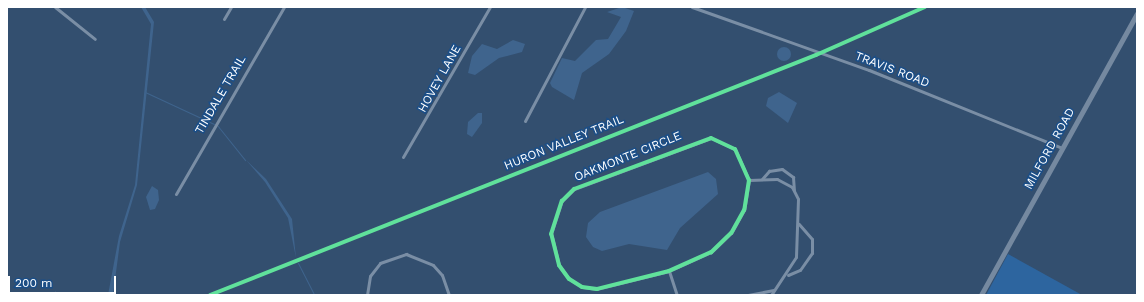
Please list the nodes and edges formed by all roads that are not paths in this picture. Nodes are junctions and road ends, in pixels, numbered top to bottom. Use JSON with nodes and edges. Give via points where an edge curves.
{"nodes":[{"id":1,"x":55,"y":7,"type":"edge"},
{"id":2,"x":231,"y":7,"type":"edge"},
{"id":3,"x":284,"y":7,"type":"edge"},
{"id":4,"x":490,"y":7,"type":"edge"},
{"id":5,"x":585,"y":7,"type":"edge"},
{"id":6,"x":692,"y":7,"type":"edge"},
{"id":7,"x":1137,"y":14,"type":"edge"},
{"id":8,"x":224,"y":19,"type":"dead end"},
{"id":9,"x":95,"y":39,"type":"dead end"},
{"id":10,"x":525,"y":121,"type":"dead end"},
{"id":11,"x":1062,"y":148,"type":"junction"},
{"id":12,"x":403,"y":157,"type":"dead end"},
{"id":13,"x":748,"y":180,"type":"junction"},
{"id":14,"x":762,"y":180,"type":"junction"},
{"id":15,"x":794,"y":190,"type":"junction"},
{"id":16,"x":176,"y":194,"type":"dead end"},
{"id":17,"x":799,"y":224,"type":"junction"},
{"id":18,"x":669,"y":271,"type":"junction"},
{"id":19,"x":788,"y":275,"type":"junction"},
{"id":20,"x":774,"y":290,"type":"junction"},
{"id":21,"x":367,"y":295,"type":"edge"},
{"id":22,"x":449,"y":295,"type":"edge"},
{"id":23,"x":677,"y":295,"type":"edge"},
{"id":24,"x":748,"y":295,"type":"edge"},
{"id":25,"x":771,"y":295,"type":"edge"},
{"id":26,"x":981,"y":295,"type":"edge"}],
"edges":[{"from":1,"to":9,"type":"street"},
{"from":2,"to":8,"type":"street"},
{"from":3,"to":16,"type":"street","name":"TINDALE TRAIL"},
{"from":4,"to":12,"type":"street","name":"HOVEY LANE"},
{"from":5,"to":10,"type":"street"},
{"from":6,"to":11,"type":"street","name":"TRAVIS ROAD","via":[[869,70]]},
{"from":7,"to":11,"type":"street","name":"MILFORD ROAD"},
{"from":11,"to":26,"type":"street","name":"MILFORD ROAD"},
{"from":13,"to":14,"type":"street"},
{"from":13,"to":18,"type":"street","name":"OAKMONTE CIRCLE","via":[[744,210],[730,233],[711,252]]},
{"from":13,"to":18,"type":"street","name":"OAKMONTE CIRCLE","via":[[735,148],[726,142],[702,139],[574,189],[562,201],[551,234],[559,265],[582,287],[597,289]]},
{"from":14,"to":15,"type":"street","via":[[777,179]]},
{"from":14,"to":15,"type":"street","via":[[770,171],[782,169],[793,178]]},
{"from":15,"to":17,"type":"street"},
{"from":17,"to":19,"type":"street","via":[[796,257]]},
{"from":17,"to":19,"type":"street","via":[[812,239],[812,253],[800,270]]},
{"from":18,"to":23,"type":"street"},
{"from":19,"to":20,"type":"street"},
{"from":20,"to":24,"type":"street"},
{"from":20,"to":25,"type":"street"},
{"from":21,"to":22,"type":"street","via":[[370,276],[380,264],[406,254],[421,257],[433,265],[442,275]]}]}
